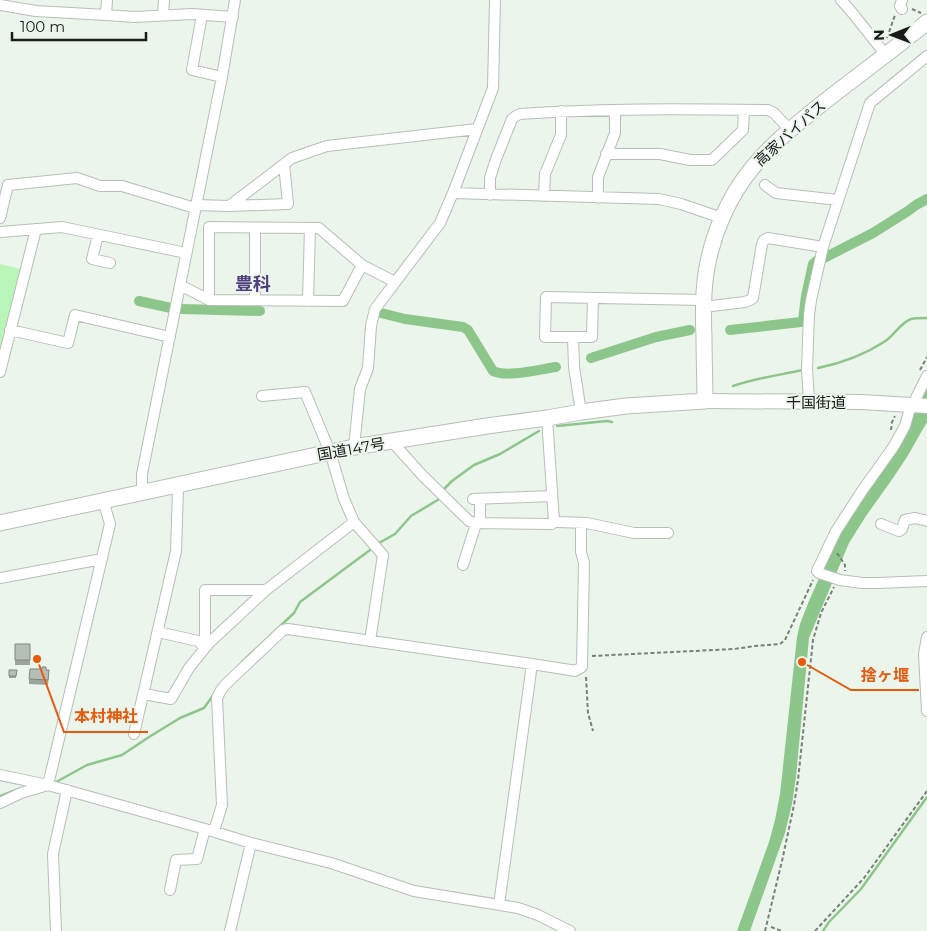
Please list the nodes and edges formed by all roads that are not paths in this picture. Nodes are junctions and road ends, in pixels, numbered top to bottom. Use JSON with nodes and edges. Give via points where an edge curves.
{"nodes":[{"id":1,"x":107,"y":0,"type":"edge"},
{"id":2,"x":164,"y":0,"type":"edge"},
{"id":3,"x":235,"y":0,"type":"edge"},
{"id":4,"x":495,"y":0,"type":"edge"},
{"id":5,"x":841,"y":0,"type":"edge"},
{"id":6,"x":0,"y":5,"type":"edge"},
{"id":7,"x":106,"y":15,"type":"junction"},
{"id":8,"x":164,"y":15,"type":"junction"},
{"id":9,"x":202,"y":15,"type":"junction"},
{"id":10,"x":233,"y":17,"type":"junction"},
{"id":11,"x":927,"y":23,"type":"edge"},
{"id":12,"x":886,"y":55,"type":"junction"},
{"id":13,"x":927,"y":56,"type":"edge"},
{"id":14,"x":222,"y":77,"type":"junction"},
{"id":15,"x":615,"y":110,"type":"junction"},
{"id":16,"x":744,"y":110,"type":"junction"},
{"id":17,"x":561,"y":111,"type":"junction"},
{"id":18,"x":477,"y":129,"type":"junction"},
{"id":19,"x":790,"y":130,"type":"junction"},
{"id":20,"x":606,"y":154,"type":"junction"},
{"id":21,"x":284,"y":164,"type":"junction"},
{"id":22,"x":765,"y":185,"type":"dead end"},
{"id":23,"x":453,"y":193,"type":"junction"},
{"id":24,"x":490,"y":195,"type":"junction"},
{"id":25,"x":544,"y":196,"type":"junction"},
{"id":26,"x":598,"y":198,"type":"junction"},
{"id":27,"x":838,"y":200,"type":"junction"},
{"id":28,"x":196,"y":206,"type":"junction"},
{"id":29,"x":230,"y":206,"type":"junction"},
{"id":30,"x":0,"y":218,"type":"edge"},
{"id":31,"x":722,"y":218,"type":"junction"},
{"id":32,"x":256,"y":228,"type":"junction"},
{"id":33,"x":310,"y":228,"type":"junction"},
{"id":34,"x":36,"y":229,"type":"junction"},
{"id":35,"x":0,"y":232,"type":"edge"},
{"id":36,"x":98,"y":235,"type":"junction"},
{"id":37,"x":823,"y":247,"type":"junction"},
{"id":38,"x":186,"y":253,"type":"junction"},
{"id":39,"x":110,"y":263,"type":"dead end"},
{"id":40,"x":362,"y":265,"type":"junction"},
{"id":41,"x":395,"y":282,"type":"junction"},
{"id":42,"x":180,"y":285,"type":"junction"},
{"id":43,"x":593,"y":298,"type":"junction"},
{"id":44,"x":209,"y":300,"type":"junction"},
{"id":45,"x":255,"y":300,"type":"junction"},
{"id":46,"x":308,"y":301,"type":"junction"},
{"id":47,"x":703,"y":304,"type":"junction"},
{"id":48,"x":10,"y":330,"type":"junction"},
{"id":49,"x":170,"y":337,"type":"junction"},
{"id":50,"x":573,"y":337,"type":"junction"},
{"id":51,"x":0,"y":372,"type":"edge"},
{"id":52,"x":923,"y":374,"type":"edge"},
{"id":53,"x":262,"y":396,"type":"dead end"},
{"id":54,"x":706,"y":401,"type":"junction"},
{"id":55,"x":809,"y":401,"type":"junction"},
{"id":56,"x":919,"y":405,"type":"edge"},
{"id":57,"x":581,"y":412,"type":"junction"},
{"id":58,"x":547,"y":418,"type":"junction"},
{"id":59,"x":394,"y":441,"type":"junction"},
{"id":60,"x":354,"y":447,"type":"junction"},
{"id":61,"x":330,"y":452,"type":"junction"},
{"id":62,"x":176,"y":485,"type":"junction"},
{"id":63,"x":142,"y":492,"type":"junction"},
{"id":64,"x":552,"y":496,"type":"junction"},
{"id":65,"x":103,"y":500,"type":"junction"},
{"id":66,"x":554,"y":521,"type":"junction"},
{"id":67,"x":927,"y":521,"type":"edge"},
{"id":68,"x":354,"y":522,"type":"junction"},
{"id":69,"x":0,"y":523,"type":"edge"},
{"id":70,"x":479,"y":523,"type":"junction"},
{"id":71,"x":581,"y":523,"type":"junction"},
{"id":72,"x":881,"y":524,"type":"dead end"},
{"id":73,"x":668,"y":533,"type":"dead end"},
{"id":74,"x":102,"y":559,"type":"junction"},
{"id":75,"x":463,"y":566,"type":"dead end"},
{"id":76,"x":0,"y":578,"type":"edge"},
{"id":77,"x":927,"y":581,"type":"edge"},
{"id":78,"x":266,"y":590,"type":"junction"},
{"id":79,"x":158,"y":632,"type":"junction"},
{"id":80,"x":927,"y":638,"type":"edge"},
{"id":81,"x":370,"y":641,"type":"junction"},
{"id":82,"x":205,"y":648,"type":"junction"},
{"id":83,"x":532,"y":664,"type":"junction"},
{"id":84,"x":144,"y":694,"type":"junction"},
{"id":85,"x":927,"y":711,"type":"edge"},
{"id":86,"x":134,"y":734,"type":"dead end"},
{"id":87,"x":0,"y":775,"type":"edge"},
{"id":88,"x":48,"y":785,"type":"junction"},
{"id":89,"x":67,"y":790,"type":"junction"},
{"id":90,"x":0,"y":803,"type":"edge"},
{"id":91,"x":209,"y":830,"type":"junction"},
{"id":92,"x":251,"y":843,"type":"junction"},
{"id":93,"x":170,"y":890,"type":"dead end"},
{"id":94,"x":499,"y":905,"type":"junction"},
{"id":95,"x":56,"y":931,"type":"edge"},
{"id":96,"x":230,"y":931,"type":"edge"},
{"id":97,"x":570,"y":931,"type":"edge"}],
"edges":[{"from":1,"to":7,"type":"street"},
{"from":2,"to":8,"type":"street"},
{"from":3,"to":10,"type":"street"},
{"from":4,"to":18,"type":"street","via":[[493,88]]},
{"from":5,"to":12,"type":"street"},
{"from":6,"to":7,"type":"street","via":[[36,12]]},
{"from":7,"to":8,"type":"street"},
{"from":8,"to":9,"type":"street"},
{"from":9,"to":10,"type":"street"},
{"from":9,"to":14,"type":"street","via":[[192,70]]},
{"from":10,"to":14,"type":"street"},
{"from":11,"to":12,"type":"highway","name":"高家バイパス"},
{"from":12,"to":19,"type":"highway","name":"高家バイパス"},
{"from":13,"to":27,"type":"street","via":[[870,103]]},
{"from":14,"to":28,"type":"street"},
{"from":15,"to":16,"type":"street"},
{"from":15,"to":17,"type":"street"},
{"from":15,"to":20,"type":"street","via":[[615,133]]},
{"from":16,"to":19,"type":"street","via":[[768,110]]},
{"from":16,"to":20,"type":"street","via":[[743,130],[712,160],[690,160],[660,154]]},
{"from":17,"to":24,"type":"street","via":[[520,114],[512,120],[490,178]]},
{"from":17,"to":25,"type":"street","via":[[560,134],[545,174]]},
{"from":18,"to":21,"type":"street","via":[[327,146]]},
{"from":18,"to":23,"type":"street"},
{"from":19,"to":31,"type":"highway","name":"高家バイパス","via":[[752,168]]},
{"from":20,"to":26,"type":"street","via":[[598,177]]},
{"from":21,"to":29,"type":"street"},
{"from":21,"to":29,"type":"street","via":[[288,204]]},
{"from":22,"to":27,"type":"street","via":[[776,193]]},
{"from":23,"to":24,"type":"street"},
{"from":23,"to":41,"type":"street","via":[[440,223]]},
{"from":24,"to":25,"type":"street"},
{"from":25,"to":26,"type":"street"},
{"from":26,"to":31,"type":"street","via":[[659,200]]},
{"from":27,"to":37,"type":"street"},
{"from":28,"to":29,"type":"street"},
{"from":28,"to":30,"type":"street","via":[[122,186],[100,186],[77,178],[8,185]]},
{"from":28,"to":38,"type":"street"},
{"from":31,"to":47,"type":"highway","name":"高家バイパス","via":[[706,272]]},
{"from":32,"to":33,"type":"street"},
{"from":32,"to":44,"type":"street","via":[[210,228]]},
{"from":32,"to":45,"type":"street"},
{"from":33,"to":40,"type":"street","via":[[319,228]]},
{"from":33,"to":46,"type":"street"},
{"from":34,"to":35,"type":"street"},
{"from":34,"to":36,"type":"street","via":[[62,227]]},
{"from":34,"to":48,"type":"street"},
{"from":36,"to":38,"type":"street"},
{"from":36,"to":39,"type":"street","via":[[92,259]]},
{"from":37,"to":47,"type":"street","via":[[768,238],[762,244],[753,298],[745,302]]},
{"from":37,"to":55,"type":"street","via":[[809,315]]},
{"from":38,"to":42,"type":"street"},
{"from":40,"to":41,"type":"street"},
{"from":40,"to":46,"type":"street","via":[[342,301]]},
{"from":41,"to":60,"type":"street","via":[[372,317],[368,368],[360,389]]},
{"from":42,"to":44,"type":"street"},
{"from":42,"to":49,"type":"street"},
{"from":43,"to":47,"type":"street"},
{"from":43,"to":50,"type":"street","via":[[592,337]]},
{"from":43,"to":50,"type":"street","via":[[546,297],[545,337]]},
{"from":44,"to":45,"type":"street"},
{"from":45,"to":46,"type":"street"},
{"from":47,"to":54,"type":"highway","name":"高家バイパス"},
{"from":48,"to":49,"type":"street","via":[[68,344],[75,314]]},
{"from":48,"to":51,"type":"street"},
{"from":49,"to":63,"type":"street","via":[[142,474]]},
{"from":50,"to":57,"type":"street"},
{"from":52,"to":56,"type":"street"},
{"from":53,"to":61,"type":"street","via":[[305,392]]},
{"from":54,"to":55,"type":"main road","name":"千国街道"},
{"from":54,"to":57,"type":"highway","name":"国道147号"},
{"from":55,"to":56,"type":"main road","name":"千国街道"},
{"from":56,"to":77,"type":"street","via":[[836,531],[818,572],[846,582]]},
{"from":57,"to":58,"type":"highway","name":"国道147号"},
{"from":58,"to":59,"type":"highway","name":"国道147号"},
{"from":58,"to":64,"type":"street"},
{"from":59,"to":60,"type":"highway","name":"国道147号"},
{"from":59,"to":70,"type":"street","via":[[402,454],[456,510],[472,523]]},
{"from":60,"to":61,"type":"highway","name":"国道147号"},
{"from":61,"to":62,"type":"highway","name":"国道147号"},
{"from":61,"to":68,"type":"street"},
{"from":62,"to":63,"type":"highway","name":"国道147号"},
{"from":62,"to":79,"type":"street","via":[[176,551]]},
{"from":63,"to":65,"type":"highway","name":"国道147号"},
{"from":64,"to":66,"type":"street"},
{"from":64,"to":70,"type":"street","via":[[476,499]]},
{"from":65,"to":69,"type":"highway","name":"国道147号"},
{"from":65,"to":74,"type":"street","via":[[110,524]]},
{"from":66,"to":70,"type":"street","via":[[552,524]]},
{"from":66,"to":71,"type":"street"},
{"from":67,"to":72,"type":"street","via":[[905,520],[899,531]]},
{"from":68,"to":78,"type":"street"},
{"from":68,"to":81,"type":"street","via":[[382,555]]},
{"from":70,"to":75,"type":"street"},
{"from":71,"to":73,"type":"street","via":[[634,533]]},
{"from":71,"to":83,"type":"street","via":[[584,563],[582,662],[574,670]]},
{"from":74,"to":76,"type":"street"},
{"from":74,"to":88,"type":"street"},
{"from":78,"to":82,"type":"street"},
{"from":78,"to":82,"type":"street","via":[[205,590]]},
{"from":79,"to":82,"type":"street","via":[[198,641]]},
{"from":79,"to":84,"type":"street"},
{"from":80,"to":85,"type":"street","via":[[924,654]]},
{"from":81,"to":83,"type":"street"},
{"from":81,"to":91,"type":"street","via":[[283,630],[223,687],[217,702],[222,805]]},
{"from":82,"to":84,"type":"street","via":[[171,699]]},
{"from":83,"to":94,"type":"street"},
{"from":84,"to":86,"type":"street"},
{"from":87,"to":88,"type":"street"},
{"from":88,"to":89,"type":"street"},
{"from":88,"to":90,"type":"street"},
{"from":89,"to":91,"type":"street"},
{"from":89,"to":95,"type":"street","via":[[53,854]]},
{"from":91,"to":92,"type":"street"},
{"from":91,"to":93,"type":"street","via":[[197,859],[176,860]]},
{"from":92,"to":94,"type":"street","via":[[331,863],[414,891]]},
{"from":92,"to":96,"type":"street"},
{"from":94,"to":97,"type":"street","via":[[529,912]]}]}
